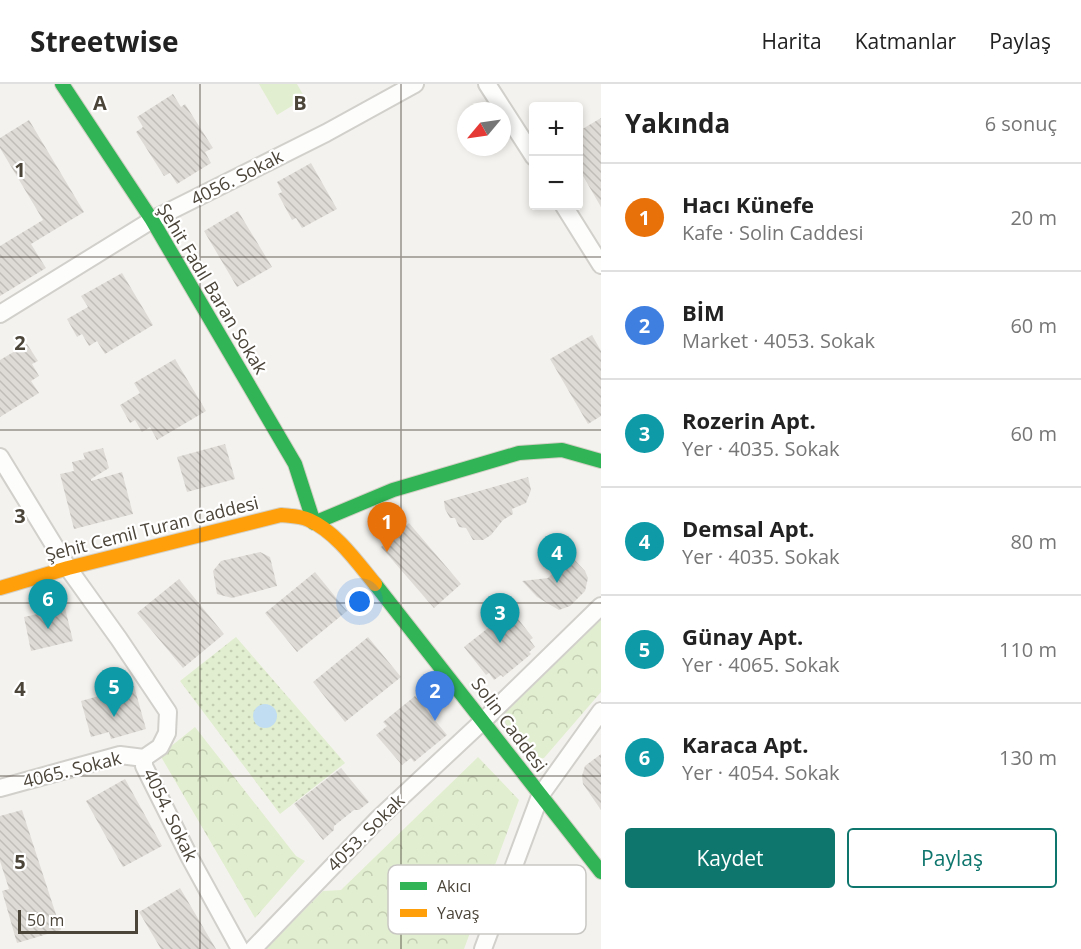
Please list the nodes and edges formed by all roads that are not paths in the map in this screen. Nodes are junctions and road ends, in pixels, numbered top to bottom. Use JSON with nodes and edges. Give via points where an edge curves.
{"nodes":[{"id":1,"x":62,"y":84,"type":"edge"},
{"id":2,"x":415,"y":84,"type":"edge"},
{"id":3,"x":487,"y":84,"type":"edge"},
{"id":4,"x":533,"y":156,"type":"edge"},
{"id":5,"x":567,"y":210,"type":"edge"},
{"id":6,"x":152,"y":220,"type":"junction"},
{"id":7,"x":596,"y":244,"type":"edge"},
{"id":8,"x":601,"y":265,"type":"edge"},
{"id":9,"x":0,"y":314,"type":"edge"},
{"id":10,"x":0,"y":456,"type":"edge"},
{"id":11,"x":601,"y":461,"type":"edge"},
{"id":12,"x":314,"y":523,"type":"junction"},
{"id":13,"x":68,"y":568,"type":"junction"},
{"id":14,"x":0,"y":588,"type":"edge"},
{"id":15,"x":601,"y":606,"type":"edge"},
{"id":16,"x":601,"y":711,"type":"edge"},
{"id":17,"x":484,"y":720,"type":"junction"},
{"id":18,"x":144,"y":758,"type":"junction"},
{"id":19,"x":0,"y":788,"type":"edge"},
{"id":20,"x":540,"y":796,"type":"junction"},
{"id":21,"x":514,"y":865,"type":"edge"},
{"id":22,"x":601,"y":872,"type":"edge"},
{"id":23,"x":489,"y":934,"type":"edge"},
{"id":24,"x":240,"y":949,"type":"edge"},
{"id":25,"x":253,"y":949,"type":"edge"},
{"id":26,"x":483,"y":949,"type":"edge"}],
"edges":[{"from":1,"to":6,"type":"street","name":"Şehit Fadıl Baran Sokak"},
{"from":2,"to":6,"type":"street","name":"4056. Sokak","via":[[327,133]]},
{"from":3,"to":4,"type":"street"},
{"from":5,"to":7,"type":"street"},
{"from":6,"to":9,"type":"street","name":"4056. Sokak"},
{"from":6,"to":12,"type":"street","name":"Şehit Fadıl Baran Sokak","via":[[295,464]]},
{"from":7,"to":8,"type":"street"},
{"from":10,"to":13,"type":"street","name":"4054. Sokak"},
{"from":11,"to":12,"type":"street","via":[[562,450],[519,453],[393,490]]},
{"from":12,"to":13,"type":"street","name":"Şehit Cemil Turan Caddesi","via":[[281,515]]},
{"from":12,"to":17,"type":"street","name":"Solin Caddesi","via":[[343,547]]},
{"from":13,"to":14,"type":"street","name":"Şehit Cemil Turan Caddesi"},
{"from":13,"to":18,"type":"street","name":"4054. Sokak","via":[[168,712],[167,733],[160,747]]},
{"from":15,"to":17,"type":"street","name":"4053. Sokak"},
{"from":16,"to":20,"type":"street"},
{"from":17,"to":20,"type":"street","name":"Solin Caddesi"},
{"from":17,"to":25,"type":"street","name":"4053. Sokak","via":[[379,818]]},
{"from":18,"to":19,"type":"street","name":"4065. Sokak","via":[[120,755]]},
{"from":18,"to":24,"type":"street","name":"4054. Sokak","via":[[144,766]]},
{"from":20,"to":21,"type":"street"},
{"from":20,"to":22,"type":"street","name":"Solin Caddesi"},
{"from":23,"to":26,"type":"street"}]}
